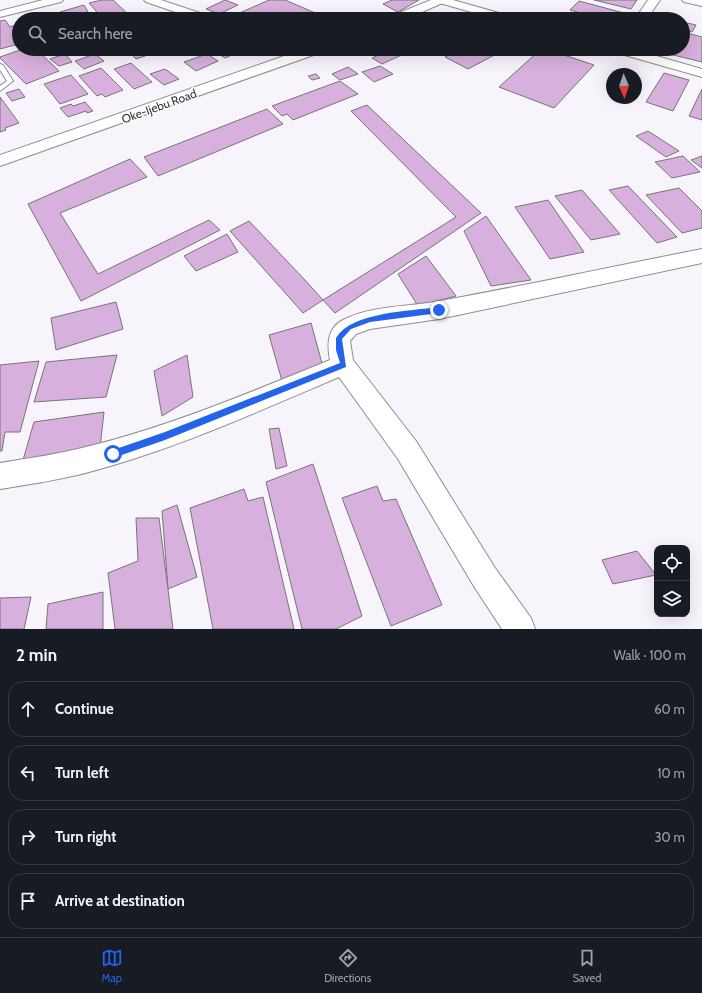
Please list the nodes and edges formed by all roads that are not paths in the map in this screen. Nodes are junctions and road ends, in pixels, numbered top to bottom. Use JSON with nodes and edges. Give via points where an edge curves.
{"nodes":[{"id":1,"x":57,"y":0,"type":"edge"},
{"id":2,"x":150,"y":0,"type":"edge"},
{"id":3,"x":440,"y":0,"type":"edge"},
{"id":4,"x":654,"y":0,"type":"edge"},
{"id":5,"x":688,"y":0,"type":"edge"},
{"id":6,"x":702,"y":3,"type":"edge"},
{"id":7,"x":22,"y":8,"type":"junction"},
{"id":8,"x":25,"y":12,"type":"edge"},
{"id":9,"x":187,"y":12,"type":"edge"},
{"id":10,"x":412,"y":12,"type":"edge"},
{"id":11,"x":484,"y":12,"type":"edge"},
{"id":12,"x":646,"y":12,"type":"edge"},
{"id":13,"x":0,"y":14,"type":"edge"},
{"id":14,"x":297,"y":56,"type":"edge"},
{"id":15,"x":644,"y":56,"type":"edge"},
{"id":16,"x":1,"y":66,"type":"edge"},
{"id":17,"x":702,"y":73,"type":"edge"},
{"id":18,"x":0,"y":89,"type":"edge"},
{"id":19,"x":0,"y":162,"type":"edge"},
{"id":20,"x":702,"y":256,"type":"edge"},
{"id":21,"x":344,"y":365,"type":"junction"},
{"id":22,"x":0,"y":476,"type":"edge"},
{"id":23,"x":520,"y":629,"type":"edge"}],
"edges":[{"from":1,"to":7,"type":"street"},
{"from":2,"to":9,"type":"street"},
{"from":3,"to":10,"type":"main road"},
{"from":3,"to":11,"type":"street"},
{"from":4,"to":12,"type":"street"},
{"from":5,"to":6,"type":"street"},
{"from":7,"to":8,"type":"street"},
{"from":7,"to":13,"type":"street"},
{"from":14,"to":19,"type":"main road","name":"Oke-Ijebu Road"},
{"from":15,"to":17,"type":"street"},
{"from":16,"to":18,"type":"lane","via":[[10,81]]},
{"from":20,"to":21,"type":"street","via":[[439,310],[370,320],[349,327],[339,338],[339,350]]},
{"from":21,"to":22,"type":"street","via":[[113,454]]},
{"from":21,"to":23,"type":"street","via":[[407,450],[485,578]]}]}
